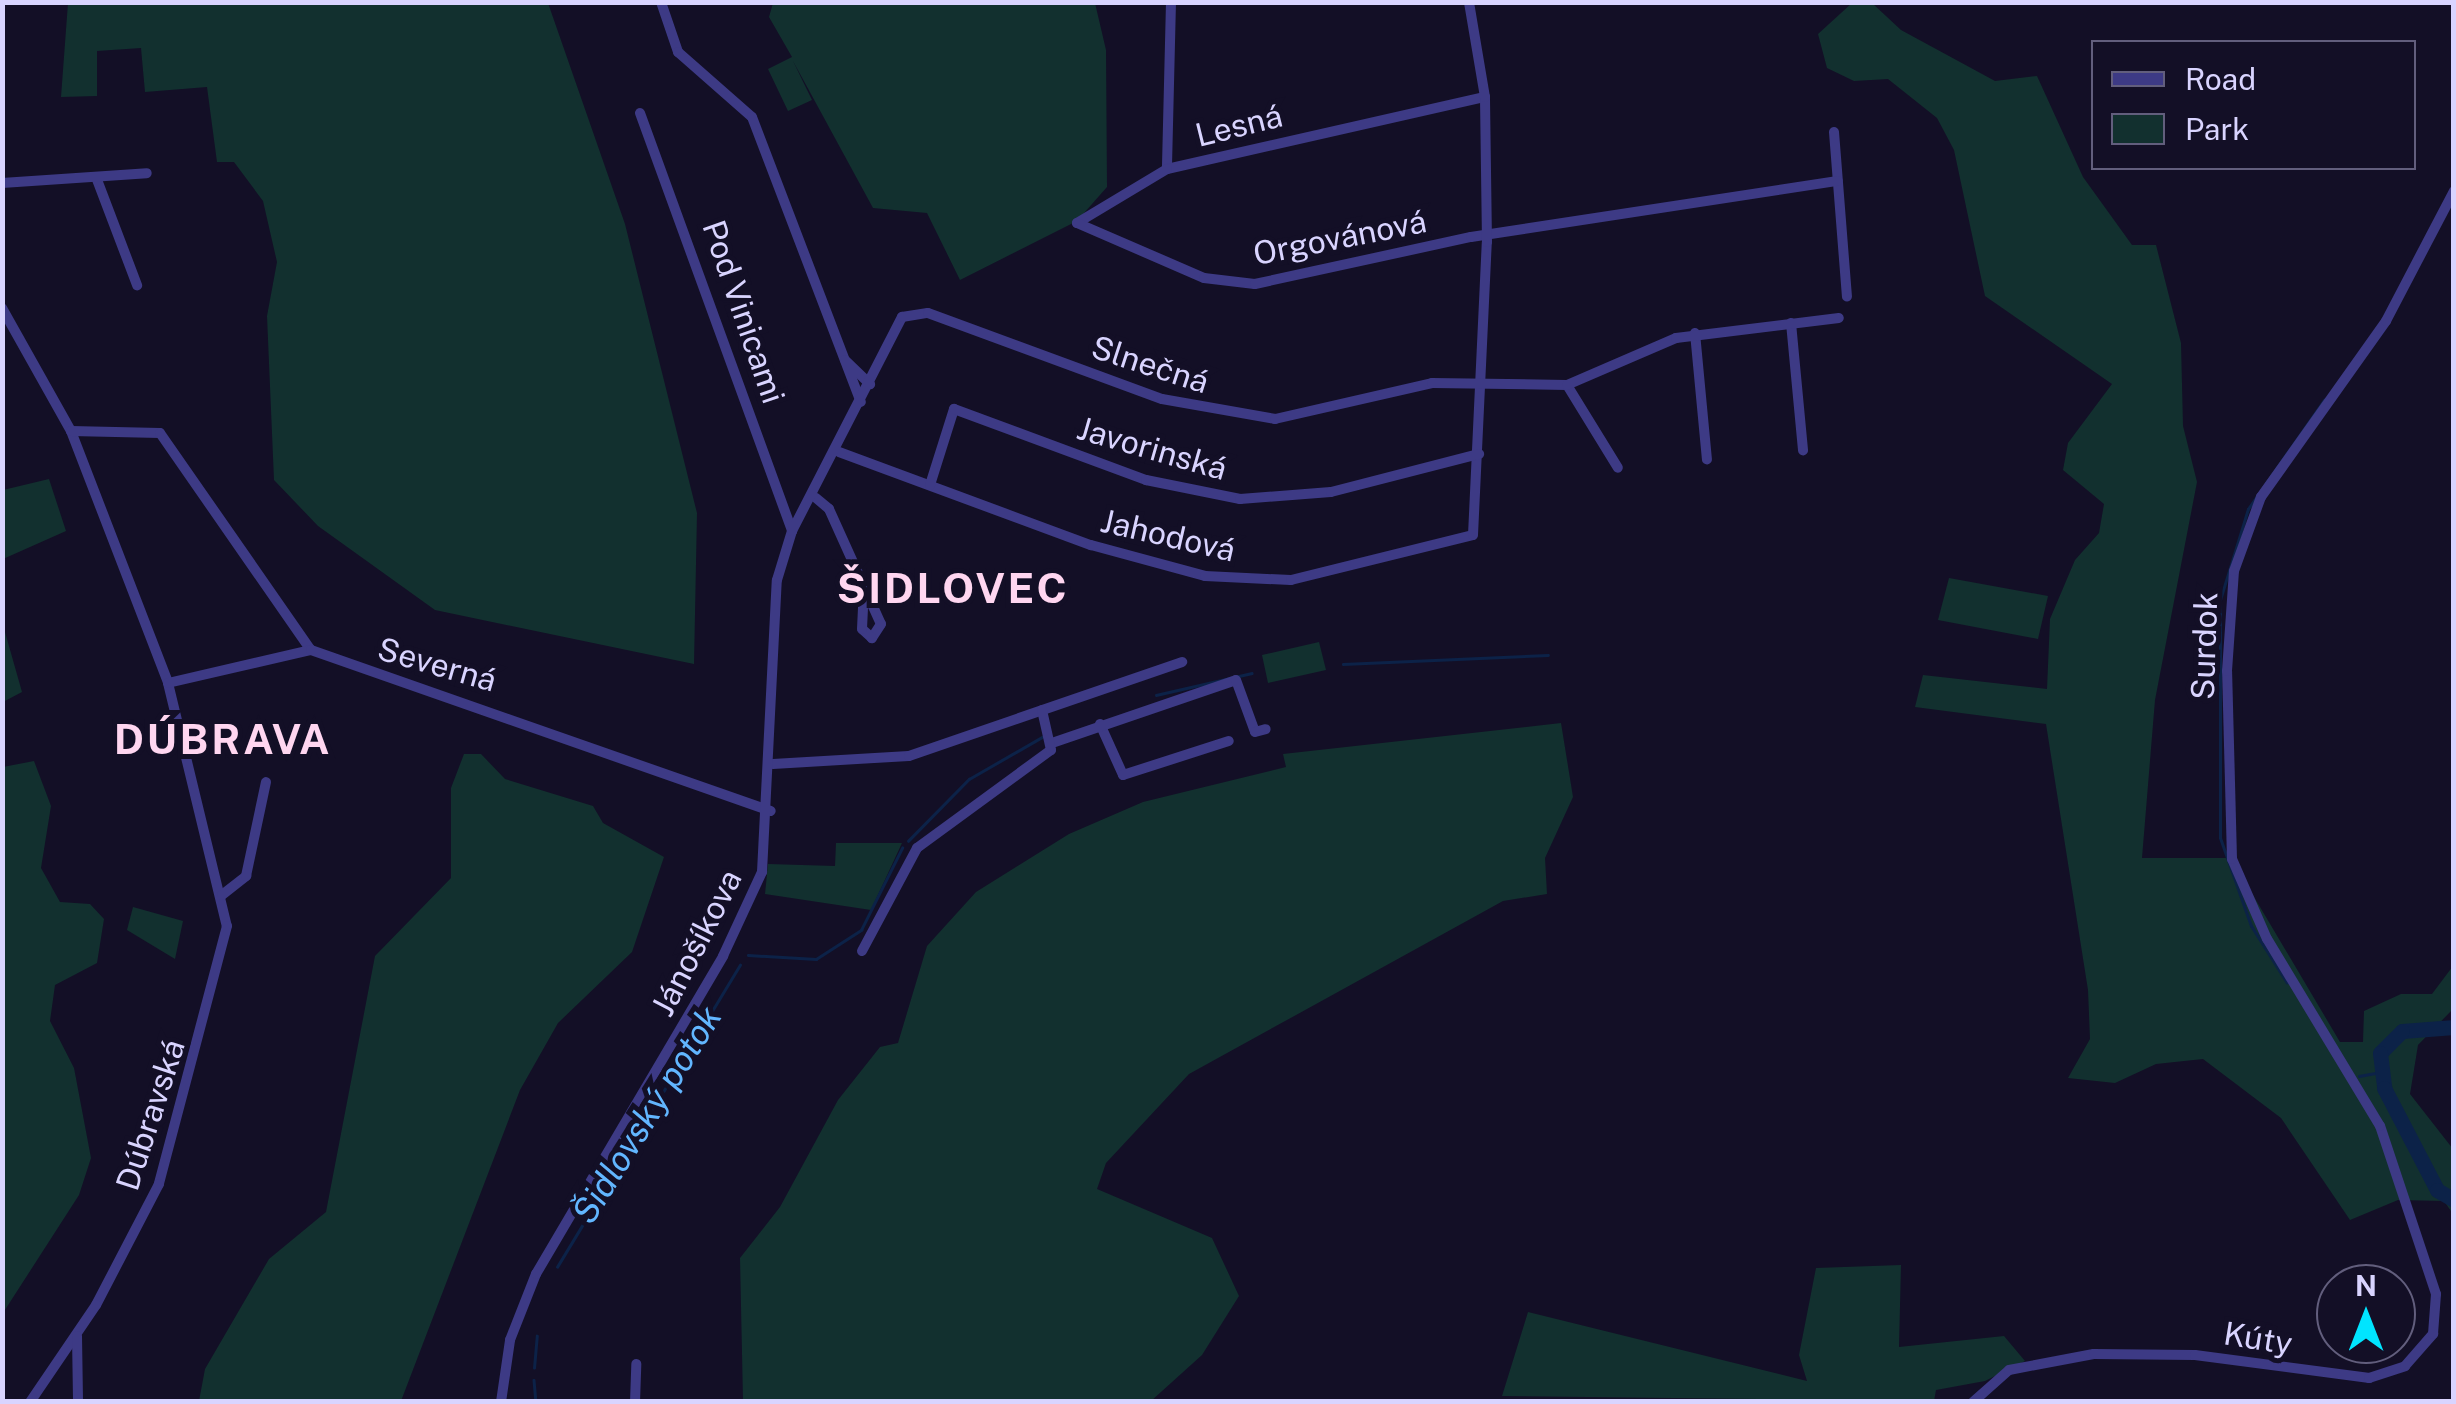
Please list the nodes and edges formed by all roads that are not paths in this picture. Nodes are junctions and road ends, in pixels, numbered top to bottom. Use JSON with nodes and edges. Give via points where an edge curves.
{"nodes":[{"id":1,"x":661,"y":2,"type":"edge"},
{"id":2,"x":1171,"y":2,"type":"edge"},
{"id":3,"x":1469,"y":2,"type":"edge"},
{"id":4,"x":1486,"y":97,"type":"junction"},
{"id":5,"x":640,"y":112,"type":"dead end"},
{"id":6,"x":1834,"y":132,"type":"dead end"},
{"id":7,"x":1168,"y":169,"type":"junction"},
{"id":8,"x":147,"y":173,"type":"dead end"},
{"id":9,"x":96,"y":177,"type":"junction"},
{"id":10,"x":1838,"y":181,"type":"junction"},
{"id":11,"x":2,"y":183,"type":"edge"},
{"id":12,"x":2454,"y":192,"type":"edge"},
{"id":13,"x":1488,"y":242,"type":"junction"},
{"id":14,"x":137,"y":285,"type":"dead end"},
{"id":15,"x":1848,"y":296,"type":"dead end"},
{"id":16,"x":2,"y":308,"type":"edge"},
{"id":17,"x":1839,"y":318,"type":"dead end"},
{"id":18,"x":1792,"y":323,"type":"junction"},
{"id":19,"x":1695,"y":333,"type":"junction"},
{"id":20,"x":840,"y":356,"type":"junction"},
{"id":21,"x":1483,"y":379,"type":"junction"},
{"id":22,"x":870,"y":384,"type":"junction"},
{"id":23,"x":1567,"y":385,"type":"junction"},
{"id":24,"x":861,"y":402,"type":"junction"},
{"id":25,"x":70,"y":431,"type":"junction"},
{"id":26,"x":1803,"y":450,"type":"dead end"},
{"id":27,"x":839,"y":452,"type":"junction"},
{"id":28,"x":1479,"y":454,"type":"junction"},
{"id":29,"x":1707,"y":459,"type":"dead end"},
{"id":30,"x":1618,"y":468,"type":"dead end"},
{"id":31,"x":930,"y":485,"type":"junction"},
{"id":32,"x":816,"y":498,"type":"junction"},
{"id":33,"x":792,"y":531,"type":"junction"},
{"id":34,"x":864,"y":587,"type":"dead end"},
{"id":35,"x":311,"y":650,"type":"junction"},
{"id":36,"x":1182,"y":662,"type":"dead end"},
{"id":37,"x":168,"y":684,"type":"junction"},
{"id":38,"x":1042,"y":710,"type":"junction"},
{"id":39,"x":1100,"y":724,"type":"junction"},
{"id":40,"x":1266,"y":729,"type":"dead end"},
{"id":41,"x":1229,"y":741,"type":"dead end"},
{"id":42,"x":1052,"y":742,"type":"junction"},
{"id":43,"x":773,"y":764,"type":"junction"},
{"id":44,"x":266,"y":782,"type":"dead end"},
{"id":45,"x":771,"y":811,"type":"junction"},
{"id":46,"x":222,"y":894,"type":"junction"},
{"id":47,"x":862,"y":951,"type":"dead end"},
{"id":48,"x":2380,"y":1126,"type":"joint"},
{"id":49,"x":76,"y":1335,"type":"junction"},
{"id":50,"x":636,"y":1364,"type":"dead end"},
{"id":51,"x":30,"y":1402,"type":"edge"},
{"id":52,"x":78,"y":1402,"type":"edge"},
{"id":53,"x":500,"y":1402,"type":"edge"},
{"id":54,"x":636,"y":1402,"type":"edge"},
{"id":55,"x":1974,"y":1402,"type":"edge"}],
"edges":[{"from":1,"to":20,"type":"street","via":[[678,52],[752,117]]},
{"from":2,"to":7,"type":"street","name":"Lesná"},
{"from":3,"to":4,"type":"street"},
{"from":4,"to":7,"type":"street","name":"Lesná"},
{"from":4,"to":13,"type":"street"},
{"from":5,"to":33,"type":"street","name":"Pod Vinicami"},
{"from":6,"to":10,"type":"street"},
{"from":7,"to":13,"type":"street","name":"Orgovánová","via":[[1077,223],[1204,278],[1255,284],[1472,237]]},
{"from":8,"to":9,"type":"street"},
{"from":9,"to":11,"type":"street"},
{"from":9,"to":14,"type":"street"},
{"from":10,"to":13,"type":"street"},
{"from":10,"to":15,"type":"street"},
{"from":12,"to":48,"type":"street","name":"Surdok","via":[[2368,349],[2270,480],[2230,591],[2232,859],[2268,940]]},
{"from":13,"to":21,"type":"street"},
{"from":16,"to":25,"type":"street","name":"Dúbravská"},
{"from":17,"to":18,"type":"street"},
{"from":18,"to":19,"type":"street"},
{"from":18,"to":26,"type":"street"},
{"from":19,"to":23,"type":"street"},
{"from":19,"to":29,"type":"street"},
{"from":20,"to":22,"type":"street"},
{"from":20,"to":24,"type":"street"},
{"from":21,"to":22,"type":"street","name":"Slnečná","via":[[1275,419],[1225,415],[918,310],[902,317]]},
{"from":21,"to":23,"type":"street","name":"Slnečná"},
{"from":21,"to":28,"type":"street"},
{"from":22,"to":24,"type":"street","name":"Slnečná"},
{"from":23,"to":30,"type":"street"},
{"from":24,"to":27,"type":"street","name":"Slnečná"},
{"from":25,"to":35,"type":"street","via":[[160,433]]},
{"from":25,"to":37,"type":"street","name":"Dúbravská"},
{"from":27,"to":31,"type":"street","name":"Jahodová"},
{"from":27,"to":32,"type":"street","name":"Slnečná"},
{"from":28,"to":31,"type":"street","name":"Javorinská","via":[[1331,492],[1240,499],[1146,480],[954,408]]},
{"from":28,"to":31,"type":"street","name":"Jahodová","via":[[1473,535],[1291,580],[1154,566]]},
{"from":32,"to":33,"type":"street","name":"Slnečná"},
{"from":32,"to":34,"type":"street"},
{"from":33,"to":43,"type":"street","name":"Jánošíkova","via":[[777,580]]},
{"from":35,"to":37,"type":"street"},
{"from":35,"to":45,"type":"street","name":"Severná"},
{"from":36,"to":38,"type":"street"},
{"from":37,"to":46,"type":"street","name":"Dúbravská"},
{"from":38,"to":42,"type":"street"},
{"from":38,"to":43,"type":"street","via":[[909,756]]},
{"from":39,"to":40,"type":"street","via":[[1236,680],[1256,732]]},
{"from":39,"to":41,"type":"street","via":[[1123,774]]},
{"from":39,"to":42,"type":"street"},
{"from":42,"to":47,"type":"street","via":[[917,848]]},
{"from":43,"to":45,"type":"street","name":"Jánošíkova"},
{"from":44,"to":46,"type":"street","via":[[246,876]]},
{"from":45,"to":53,"type":"street","name":"Jánošíkova","via":[[751,903],[521,1305]]},
{"from":46,"to":49,"type":"street","name":"Dúbravská","via":[[226,944],[159,1184]]},
{"from":48,"to":55,"type":"street","name":"Kúty","via":[[2438,1304],[2429,1344],[2405,1366],[2355,1379],[2170,1353],[2068,1356],[2008,1370]]},
{"from":49,"to":51,"type":"street","name":"Dúbravská"},
{"from":49,"to":52,"type":"street"},
{"from":50,"to":54,"type":"street"}]}
